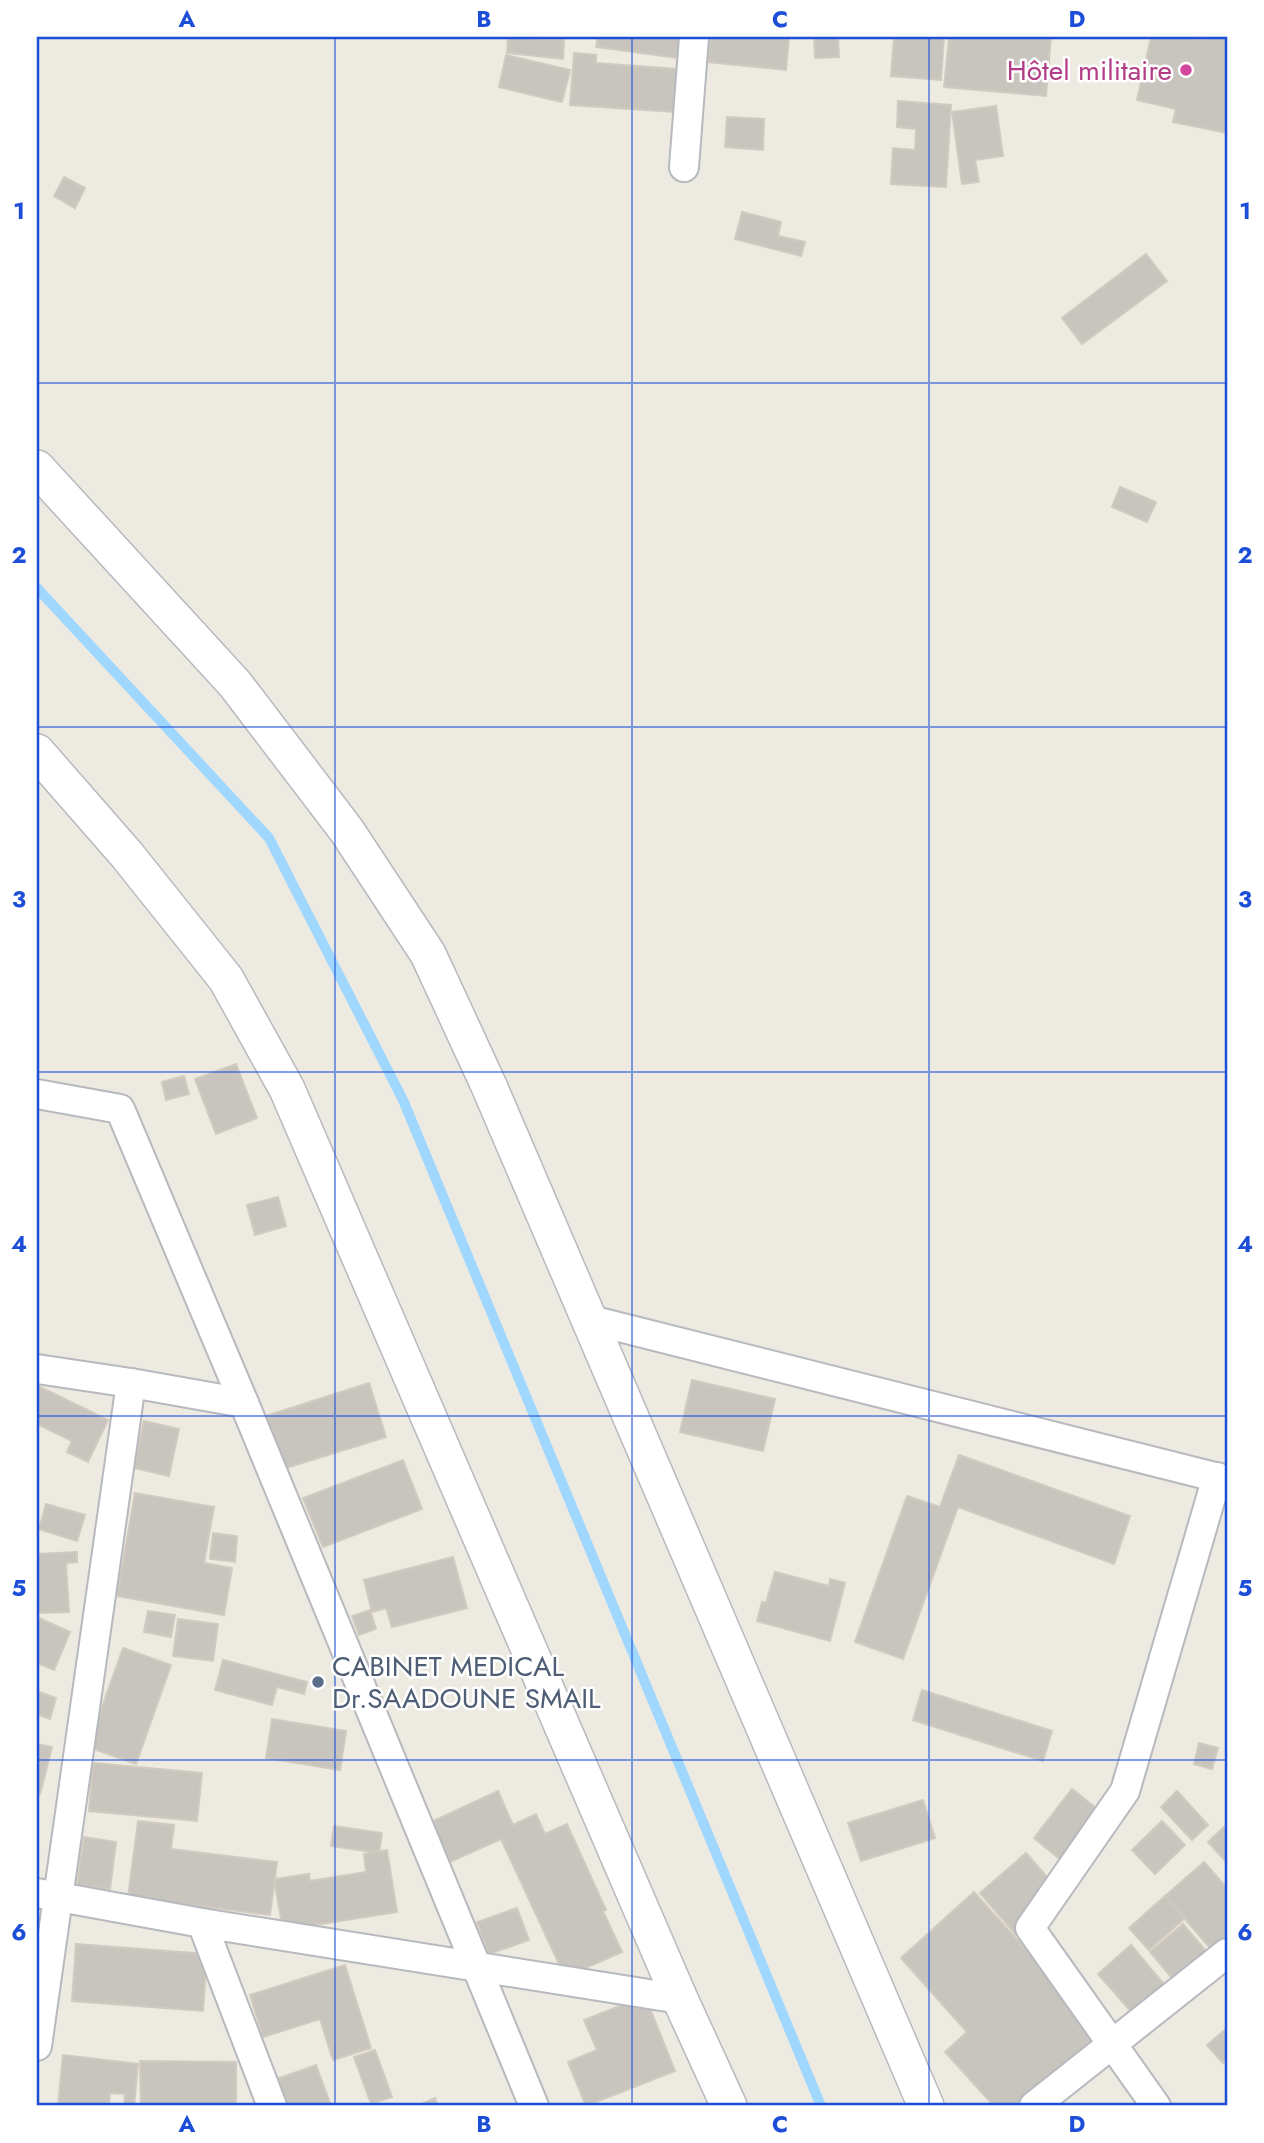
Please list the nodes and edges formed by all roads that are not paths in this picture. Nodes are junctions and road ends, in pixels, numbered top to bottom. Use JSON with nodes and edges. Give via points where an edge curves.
{"nodes":[{"id":1,"x":694,"y":37,"type":"edge"},
{"id":2,"x":684,"y":167,"type":"dead end"},
{"id":3,"x":37,"y":468,"type":"edge"},
{"id":4,"x":37,"y":752,"type":"edge"},
{"id":5,"x":37,"y":1094,"type":"edge"},
{"id":6,"x":587,"y":1319,"type":"junction"},
{"id":7,"x":37,"y":1369,"type":"edge"},
{"id":8,"x":131,"y":1383,"type":"junction"},
{"id":9,"x":244,"y":1403,"type":"junction"},
{"id":10,"x":1222,"y":1479,"type":"edge"},
{"id":11,"x":48,"y":1895,"type":"edge"},
{"id":12,"x":202,"y":1923,"type":"junction"},
{"id":13,"x":1227,"y":1953,"type":"edge"},
{"id":14,"x":475,"y":1966,"type":"junction"},
{"id":15,"x":680,"y":1999,"type":"junction"},
{"id":16,"x":1112,"y":2044,"type":"junction"},
{"id":17,"x":37,"y":2046,"type":"edge"},
{"id":18,"x":272,"y":2106,"type":"edge"},
{"id":19,"x":534,"y":2106,"type":"edge"},
{"id":20,"x":729,"y":2106,"type":"edge"},
{"id":21,"x":926,"y":2106,"type":"edge"},
{"id":22,"x":1034,"y":2106,"type":"edge"},
{"id":23,"x":1156,"y":2106,"type":"edge"}],
"edges":[{"from":1,"to":2,"type":"street"},
{"from":3,"to":6,"type":"street","via":[[235,684],[347,831],[421,943],[489,1086]]},
{"from":4,"to":15,"type":"street","via":[[226,979],[287,1089]]},
{"from":5,"to":9,"type":"street","via":[[120,1109]]},
{"from":6,"to":10,"type":"street"},
{"from":6,"to":21,"type":"street"},
{"from":7,"to":8,"type":"street"},
{"from":8,"to":9,"type":"street"},
{"from":8,"to":11,"type":"street"},
{"from":9,"to":14,"type":"street"},
{"from":10,"to":16,"type":"street","via":[[1125,1791],[1030,1928]]},
{"from":11,"to":12,"type":"street"},
{"from":11,"to":17,"type":"street"},
{"from":12,"to":14,"type":"street"},
{"from":12,"to":18,"type":"street"},
{"from":13,"to":16,"type":"street"},
{"from":14,"to":15,"type":"street"},
{"from":14,"to":19,"type":"street"},
{"from":15,"to":20,"type":"street"},
{"from":16,"to":22,"type":"street"},
{"from":16,"to":23,"type":"street"}]}
